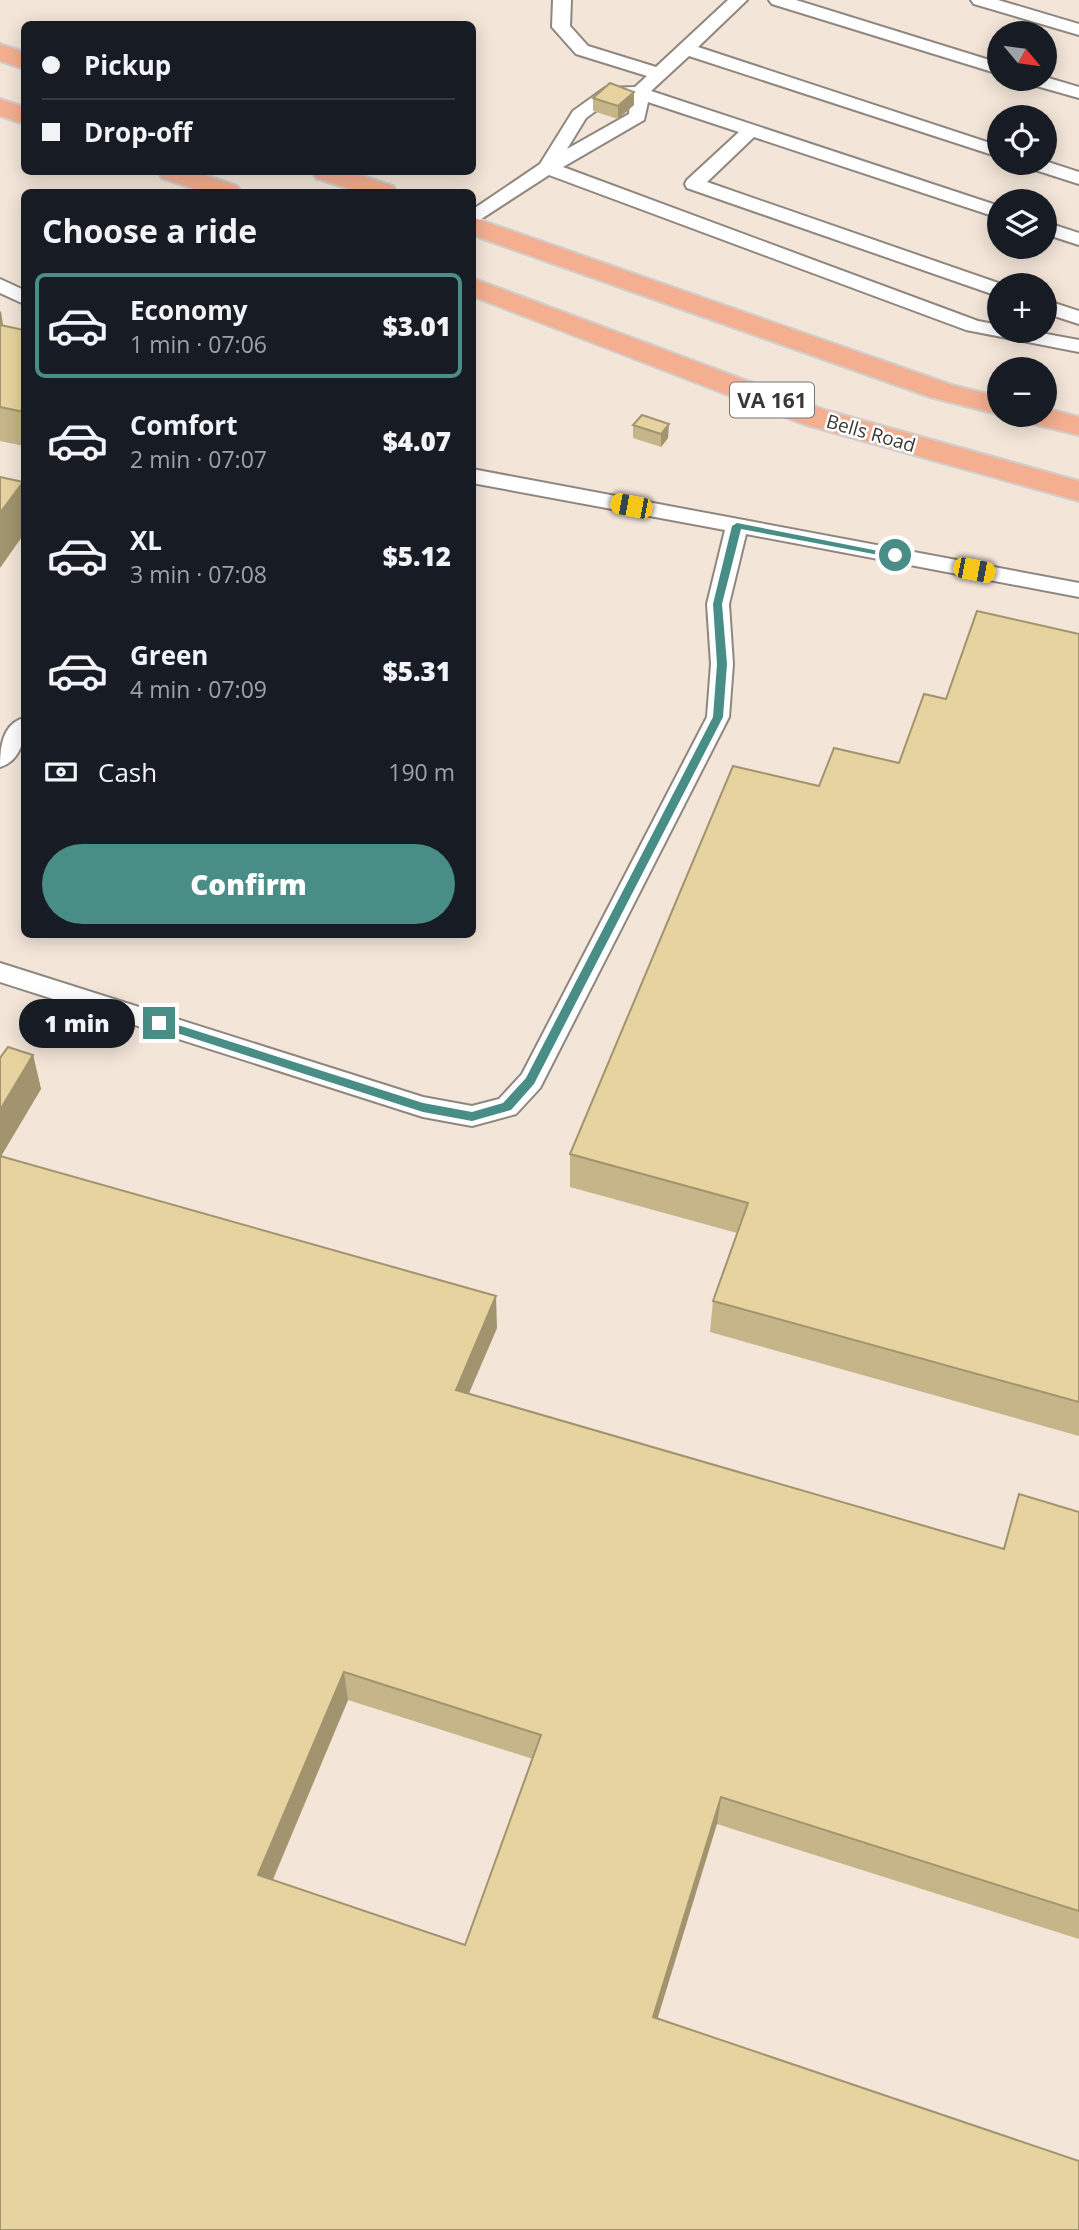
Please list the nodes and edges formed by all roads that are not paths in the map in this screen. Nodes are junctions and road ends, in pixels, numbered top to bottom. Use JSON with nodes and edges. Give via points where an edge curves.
{"nodes":[{"id":1,"x":562,"y":0,"type":"edge"},
{"id":2,"x":738,"y":0,"type":"edge"},
{"id":3,"x":778,"y":0,"type":"edge"},
{"id":4,"x":980,"y":0,"type":"edge"},
{"id":5,"x":1079,"y":30,"type":"edge"},
{"id":6,"x":685,"y":49,"type":"junction"},
{"id":7,"x":0,"y":52,"type":"edge"},
{"id":8,"x":21,"y":60,"type":"edge"},
{"id":9,"x":987,"y":65,"type":"edge"},
{"id":10,"x":659,"y":74,"type":"junction"},
{"id":11,"x":1057,"y":86,"type":"edge"},
{"id":12,"x":639,"y":93,"type":"junction"},
{"id":13,"x":1079,"y":93,"type":"edge"},
{"id":14,"x":0,"y":107,"type":"edge"},
{"id":15,"x":21,"y":115,"type":"edge"},
{"id":16,"x":751,"y":130,"type":"junction"},
{"id":17,"x":987,"y":148,"type":"edge"},
{"id":18,"x":547,"y":168,"type":"junction"},
{"id":19,"x":1057,"y":171,"type":"edge"},
{"id":20,"x":180,"y":175,"type":"edge"},
{"id":21,"x":335,"y":175,"type":"edge"},
{"id":22,"x":1079,"y":178,"type":"edge"},
{"id":23,"x":219,"y":189,"type":"edge"},
{"id":24,"x":374,"y":189,"type":"edge"},
{"id":25,"x":987,"y":208,"type":"edge"},
{"id":26,"x":476,"y":216,"type":"edge"},
{"id":27,"x":476,"y":226,"type":"edge"},
{"id":28,"x":1057,"y":232,"type":"edge"},
{"id":29,"x":1079,"y":239,"type":"edge"},
{"id":30,"x":0,"y":285,"type":"edge"},
{"id":31,"x":987,"y":286,"type":"edge"},
{"id":32,"x":476,"y":288,"type":"edge"},
{"id":33,"x":21,"y":296,"type":"edge"},
{"id":34,"x":1057,"y":310,"type":"edge"},
{"id":35,"x":1079,"y":318,"type":"edge"},
{"id":36,"x":987,"y":329,"type":"edge"},
{"id":37,"x":1057,"y":342,"type":"edge"},
{"id":38,"x":1079,"y":346,"type":"edge"},
{"id":39,"x":987,"y":403,"type":"edge"},
{"id":40,"x":1057,"y":420,"type":"edge"},
{"id":41,"x":1079,"y":426,"type":"edge"},
{"id":42,"x":476,"y":477,"type":"edge"},
{"id":43,"x":1079,"y":491,"type":"edge"},
{"id":44,"x":737,"y":526,"type":"junction"},
{"id":45,"x":1079,"y":590,"type":"edge"},
{"id":46,"x":21,"y":730,"type":"edge"},
{"id":47,"x":0,"y":759,"type":"edge"},
{"id":48,"x":0,"y":972,"type":"edge"}],
"edges":[{"from":1,"to":10,"type":"lane","via":[[561,27],[582,50]]},
{"from":2,"to":6,"type":"lane"},
{"from":3,"to":9,"type":"lane"},
{"from":4,"to":5,"type":"lane"},
{"from":6,"to":10,"type":"lane"},
{"from":6,"to":17,"type":"lane"},
{"from":7,"to":8,"type":"main road"},
{"from":10,"to":12,"type":"lane"},
{"from":11,"to":13,"type":"lane"},
{"from":12,"to":16,"type":"lane"},
{"from":12,"to":18,"type":"lane","via":[[638,116]]},
{"from":12,"to":18,"type":"lane","via":[[611,92],[579,115]]},
{"from":14,"to":15,"type":"main road"},
{"from":16,"to":25,"type":"lane"},
{"from":16,"to":31,"type":"lane","via":[[694,184]]},
{"from":18,"to":26,"type":"lane"},
{"from":18,"to":36,"type":"lane"},
{"from":19,"to":22,"type":"lane"},
{"from":20,"to":23,"type":"main road"},
{"from":21,"to":24,"type":"main road"},
{"from":27,"to":39,"type":"main road","number":"VA 161","via":[[928,387]]},
{"from":28,"to":29,"type":"lane"},
{"from":30,"to":33,"type":"lane"},
{"from":32,"to":43,"type":"main road","name":"Bells Road","number":"VA 161","via":[[814,417]]},
{"from":34,"to":35,"type":"lane"},
{"from":37,"to":38,"type":"lane"},
{"from":40,"to":41,"type":"main road"},
{"from":42,"to":44,"type":"lane"},
{"from":44,"to":45,"type":"lane"},
{"from":44,"to":48,"type":"lane","via":[[718,604],[722,664],[718,717],[530,1081],[507,1107],[472,1116],[423,1107]]},
{"from":46,"to":47,"type":"lane"}]}
